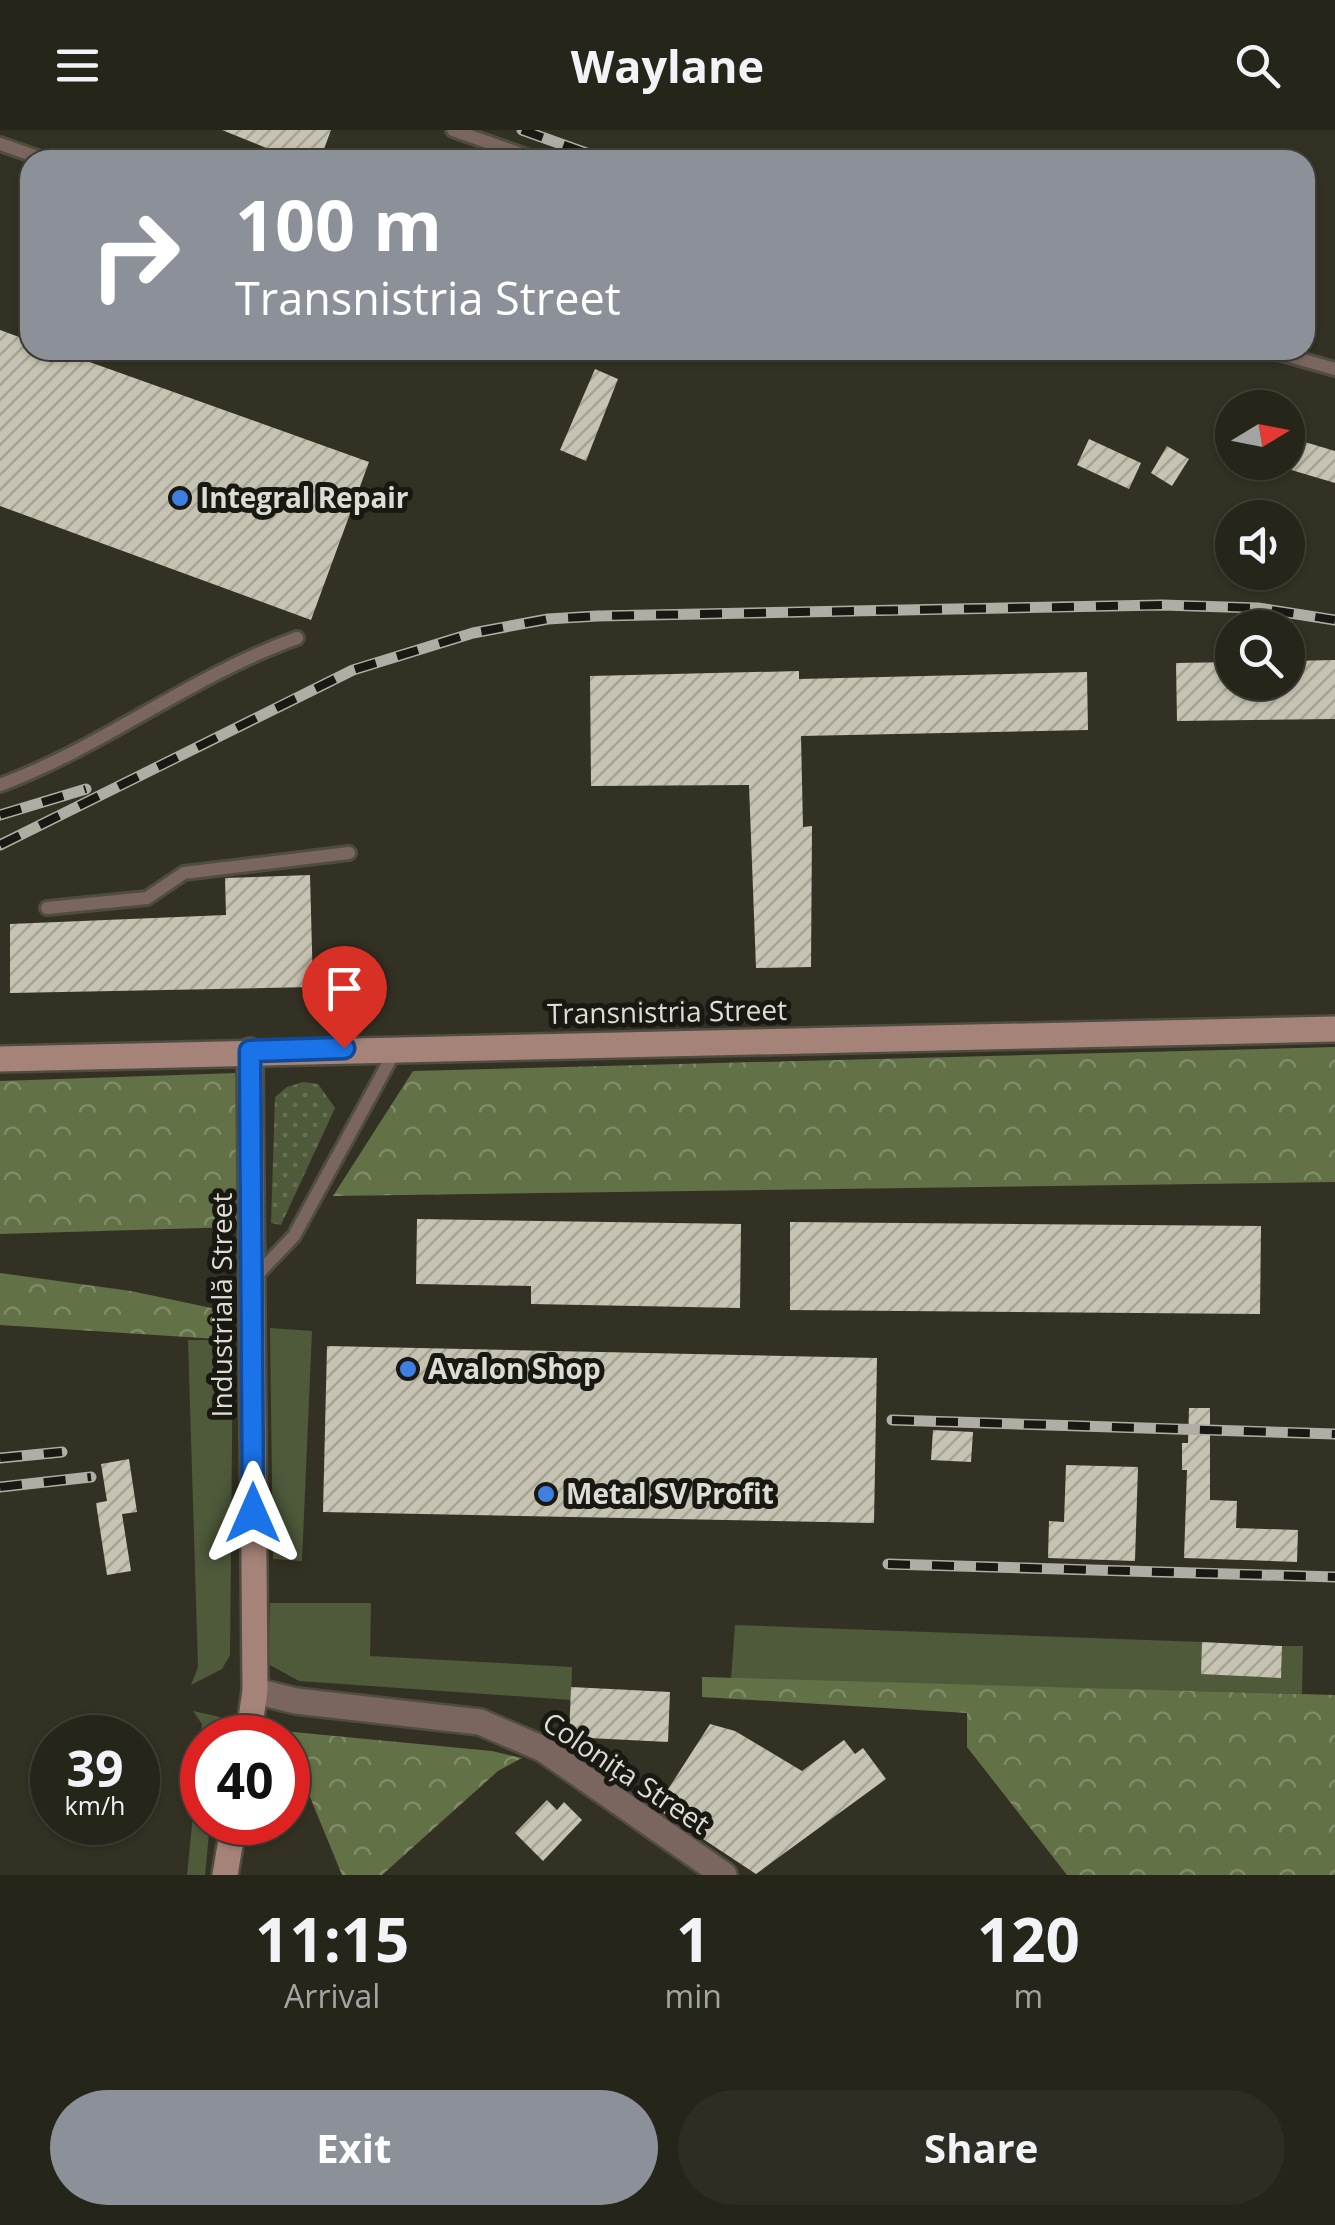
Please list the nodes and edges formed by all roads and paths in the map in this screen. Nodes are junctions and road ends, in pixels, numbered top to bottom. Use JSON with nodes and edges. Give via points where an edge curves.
{"nodes":[{"id":1,"x":453,"y":130,"type":"edge"},
{"id":2,"x":510,"y":150,"type":"edge"},
{"id":3,"x":1303,"y":360,"type":"edge"},
{"id":4,"x":1335,"y":369,"type":"edge"},
{"id":5,"x":297,"y":638,"type":"dead end"},
{"id":6,"x":0,"y":785,"type":"edge"},
{"id":7,"x":349,"y":853,"type":"dead end"},
{"id":8,"x":47,"y":908,"type":"dead end"},
{"id":9,"x":1335,"y":1029,"type":"edge"},
{"id":10,"x":398,"y":1046,"type":"junction"},
{"id":11,"x":250,"y":1051,"type":"junction"},
{"id":12,"x":0,"y":1059,"type":"edge"},
{"id":13,"x":252,"y":1280,"type":"junction"},
{"id":14,"x":255,"y":1691,"type":"junction"},
{"id":15,"x":251,"y":1715,"type":"edge"},
{"id":16,"x":230,"y":1845,"type":"edge"},
{"id":17,"x":225,"y":1875,"type":"edge"},
{"id":18,"x":724,"y":1875,"type":"edge"}],
"edges":[{"from":1,"to":2,"type":"lane"},
{"from":3,"to":4,"type":"lane"},
{"from":5,"to":6,"type":"lane","via":[[235,660]]},
{"from":7,"to":8,"type":"lane","via":[[184,873],[147,898]]},
{"from":9,"to":10,"type":"street","name":"Transnistria Street"},
{"from":10,"to":11,"type":"street","name":"Transnistria Street"},
{"from":10,"to":13,"type":"lane","via":[[294,1236]]},
{"from":11,"to":12,"type":"street","name":"Transnistria Street"},
{"from":11,"to":13,"type":"street","name":"Industrială Street"},
{"from":13,"to":14,"type":"street","name":"Industrială Street"},
{"from":14,"to":15,"type":"street","name":"Industrială Street"},
{"from":14,"to":18,"type":"street","name":"Colonița Street","via":[[480,1722],[543,1749]]},
{"from":16,"to":17,"type":"street"}]}
